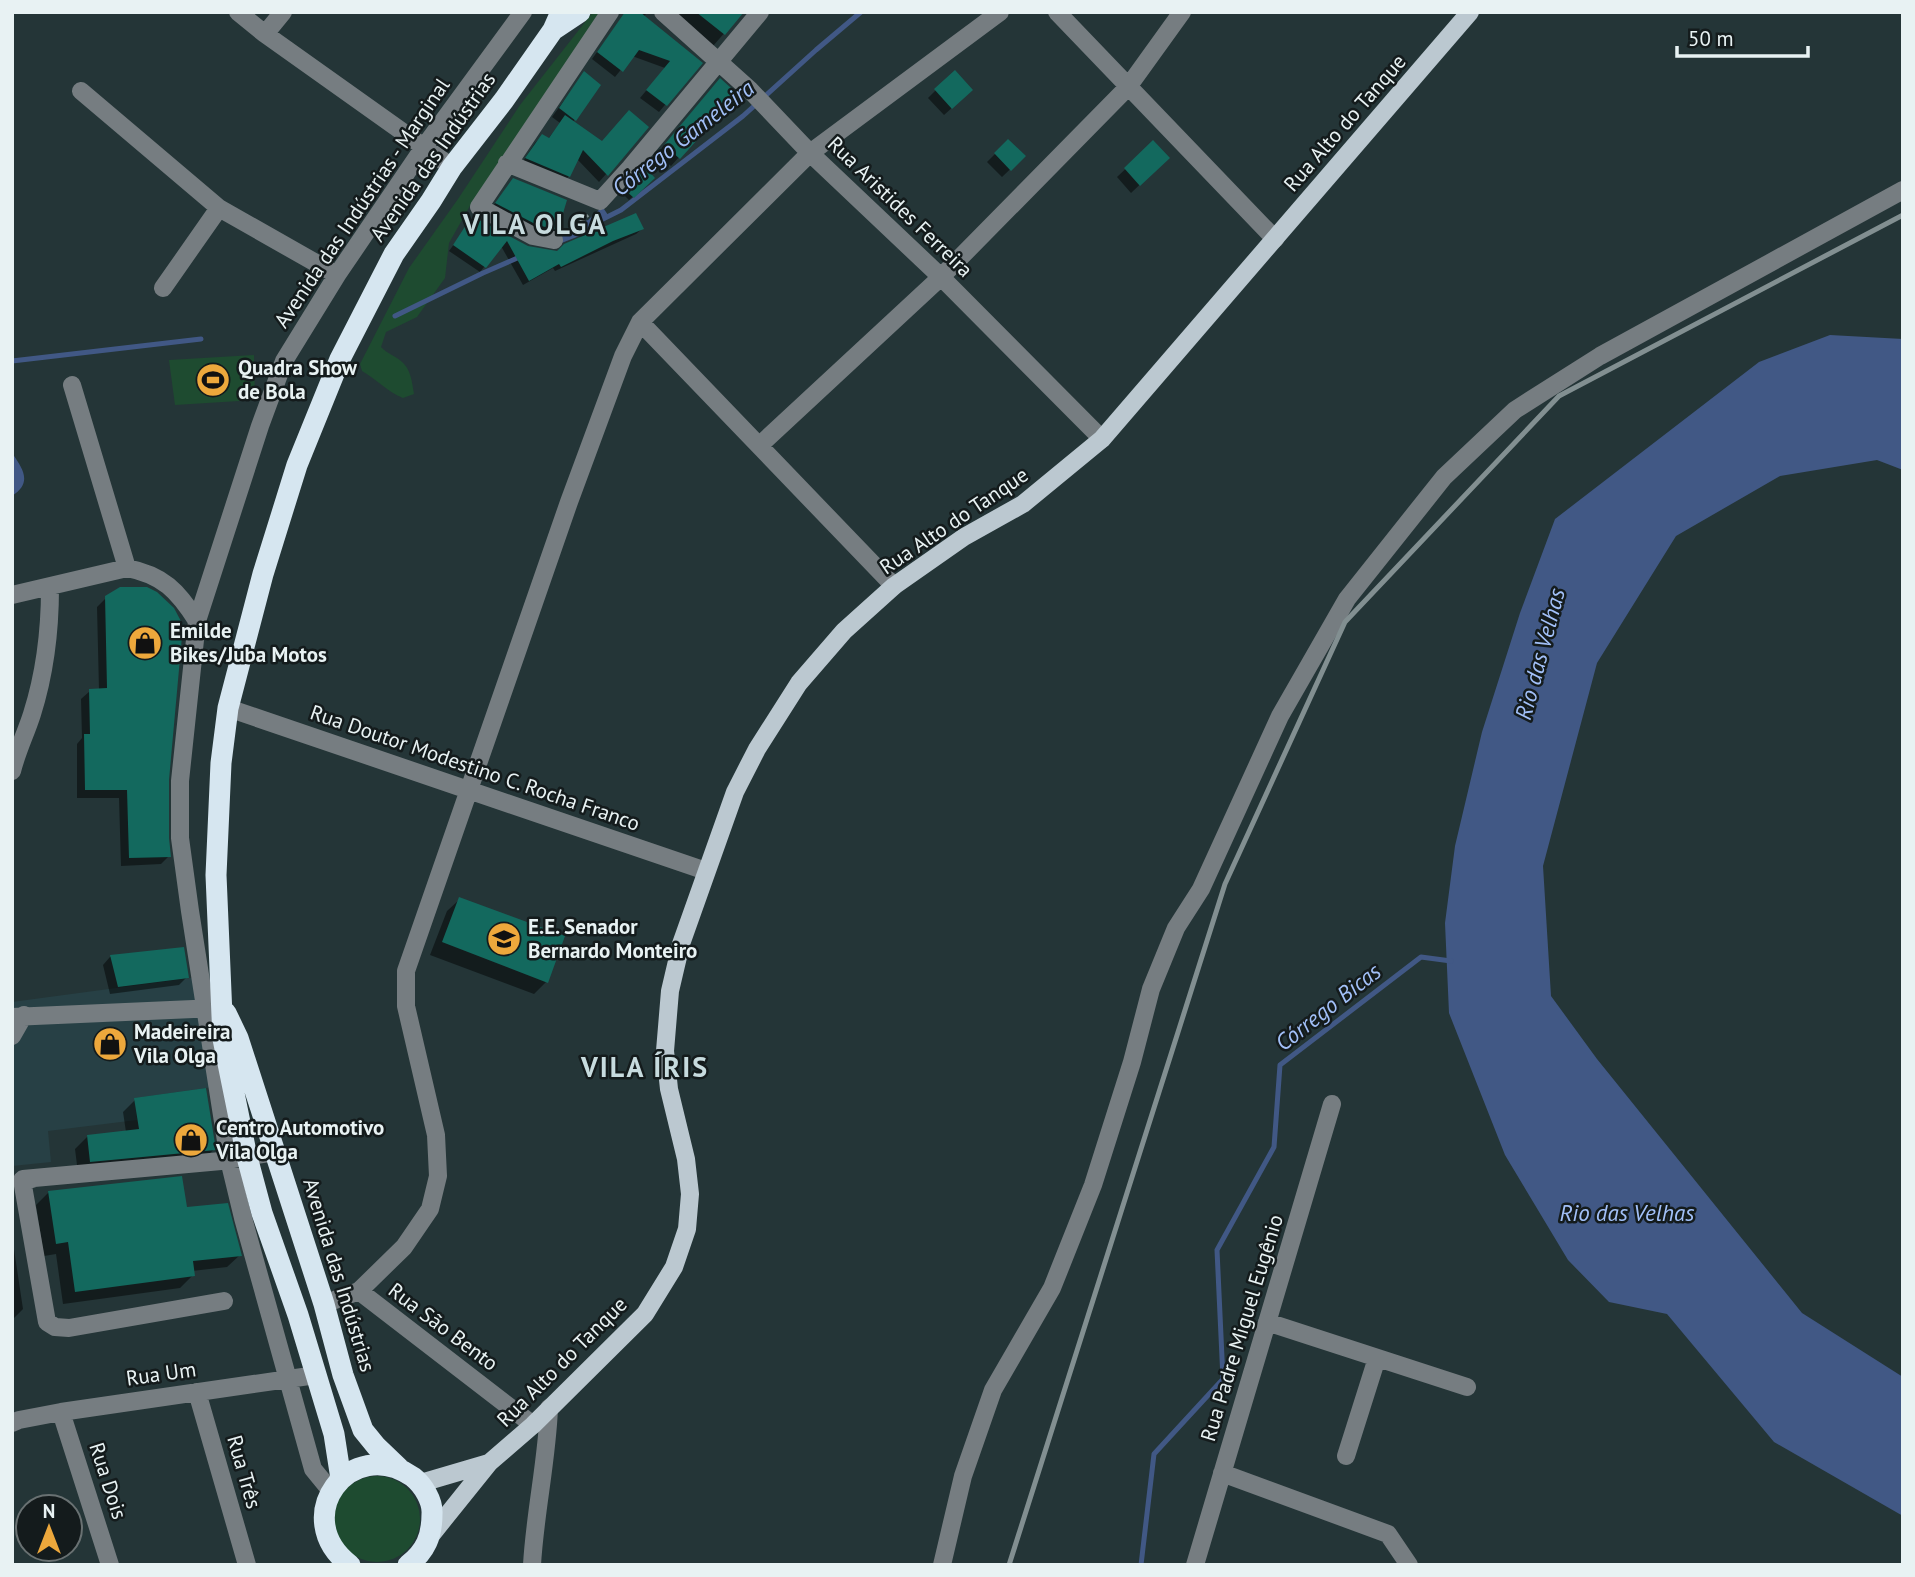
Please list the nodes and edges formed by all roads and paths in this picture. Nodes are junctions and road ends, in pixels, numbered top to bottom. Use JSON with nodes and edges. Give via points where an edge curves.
{"nodes":[{"id":1,"x":238,"y":12,"type":"edge"},
{"id":2,"x":282,"y":12,"type":"edge"},
{"id":3,"x":523,"y":12,"type":"edge"},
{"id":4,"x":580,"y":12,"type":"edge"},
{"id":5,"x":610,"y":12,"type":"edge"},
{"id":6,"x":663,"y":12,"type":"edge"},
{"id":7,"x":760,"y":12,"type":"edge"},
{"id":8,"x":1000,"y":12,"type":"edge"},
{"id":9,"x":1057,"y":12,"type":"edge"},
{"id":10,"x":1182,"y":12,"type":"edge"},
{"id":11,"x":1470,"y":12,"type":"edge"},
{"id":12,"x":557,"y":21,"type":"edge"},
{"id":13,"x":265,"y":34,"type":"junction"},
{"id":14,"x":720,"y":61,"type":"junction"},
{"id":15,"x":1128,"y":87,"type":"junction"},
{"id":16,"x":81,"y":92,"type":"dead end"},
{"id":17,"x":424,"y":147,"type":"junction"},
{"id":18,"x":810,"y":153,"type":"junction"},
{"id":19,"x":508,"y":163,"type":"junction"},
{"id":20,"x":452,"y":167,"type":"junction"},
{"id":21,"x":1903,"y":190,"type":"edge"},
{"id":22,"x":595,"y":207,"type":"junction"},
{"id":23,"x":219,"y":208,"type":"junction"},
{"id":24,"x":1275,"y":239,"type":"junction"},
{"id":25,"x":554,"y":240,"type":"joint"},
{"id":26,"x":337,"y":275,"type":"junction"},
{"id":27,"x":941,"y":277,"type":"junction"},
{"id":28,"x":163,"y":288,"type":"dead end"},
{"id":29,"x":640,"y":322,"type":"junction"},
{"id":30,"x":72,"y":385,"type":"dead end"},
{"id":31,"x":1102,"y":439,"type":"junction"},
{"id":32,"x":760,"y":445,"type":"junction"},
{"id":33,"x":127,"y":568,"type":"junction"},
{"id":34,"x":894,"y":586,"type":"junction"},
{"id":35,"x":50,"y":588,"type":"junction"},
{"id":36,"x":12,"y":595,"type":"edge"},
{"id":37,"x":197,"y":621,"type":"junction"},
{"id":38,"x":229,"y":708,"type":"junction"},
{"id":39,"x":12,"y":771,"type":"edge"},
{"id":40,"x":469,"y":790,"type":"junction"},
{"id":41,"x":706,"y":871,"type":"junction"},
{"id":42,"x":214,"y":1008,"type":"junction"},
{"id":43,"x":18,"y":1016,"type":"edge"},
{"id":44,"x":12,"y":1036,"type":"edge"},
{"id":45,"x":1332,"y":1104,"type":"dead end"},
{"id":46,"x":275,"y":1152,"type":"junction"},
{"id":47,"x":238,"y":1159,"type":"junction"},
{"id":48,"x":32,"y":1178,"type":"junction"},
{"id":49,"x":12,"y":1180,"type":"edge"},
{"id":50,"x":359,"y":1291,"type":"junction"},
{"id":51,"x":224,"y":1301,"type":"dead end"},
{"id":52,"x":324,"y":1304,"type":"junction"},
{"id":53,"x":1267,"y":1322,"type":"junction"},
{"id":54,"x":1377,"y":1358,"type":"junction"},
{"id":55,"x":316,"y":1375,"type":"junction"},
{"id":56,"x":288,"y":1378,"type":"junction"},
{"id":57,"x":1467,"y":1387,"type":"dead end"},
{"id":58,"x":197,"y":1392,"type":"junction"},
{"id":59,"x":549,"y":1408,"type":"junction"},
{"id":60,"x":61,"y":1412,"type":"junction"},
{"id":61,"x":12,"y":1423,"type":"edge"},
{"id":62,"x":533,"y":1425,"type":"junction"},
{"id":63,"x":1346,"y":1456,"type":"dead end"},
{"id":64,"x":489,"y":1463,"type":"junction"},
{"id":65,"x":399,"y":1468,"type":"junction"},
{"id":66,"x":1222,"y":1473,"type":"junction"},
{"id":67,"x":421,"y":1483,"type":"junction"},
{"id":68,"x":336,"y":1485,"type":"junction"},
{"id":69,"x":432,"y":1534,"type":"junction"},
{"id":70,"x":416,"y":1562,"type":"edge"},
{"id":71,"x":110,"y":1565,"type":"edge"},
{"id":72,"x":247,"y":1565,"type":"edge"},
{"id":73,"x":350,"y":1565,"type":"edge"},
{"id":74,"x":532,"y":1565,"type":"edge"},
{"id":75,"x":942,"y":1565,"type":"edge"},
{"id":76,"x":1195,"y":1565,"type":"edge"},
{"id":77,"x":1409,"y":1565,"type":"edge"}],
"edges":[{"from":1,"to":13,"type":"street"},
{"from":2,"to":13,"type":"street"},
{"from":3,"to":17,"type":"street","name":"Avenida das Indústrias - Marginal"},
{"from":4,"to":12,"type":"highway","name":"Avenida das Indústrias"},
{"from":5,"to":19,"type":"street"},
{"from":6,"to":14,"type":"street","name":"Rua Aristides Ferreira"},
{"from":7,"to":14,"type":"street"},
{"from":8,"to":18,"type":"street"},
{"from":9,"to":15,"type":"street"},
{"from":10,"to":15,"type":"street"},
{"from":11,"to":24,"type":"main road","name":"Rua Alto do Tanque"},
{"from":12,"to":20,"type":"highway","name":"Avenida das Indústrias"},
{"from":13,"to":17,"type":"street"},
{"from":14,"to":18,"type":"street","name":"Rua Aristides Ferreira"},
{"from":14,"to":22,"type":"street"},
{"from":15,"to":24,"type":"street"},
{"from":15,"to":27,"type":"street"},
{"from":16,"to":23,"type":"street"},
{"from":17,"to":20,"type":"street"},
{"from":17,"to":26,"type":"street","name":"Avenida das Indústrias - Marginal"},
{"from":18,"to":27,"type":"street","name":"Rua Aristides Ferreira"},
{"from":18,"to":29,"type":"street"},
{"from":19,"to":22,"type":"street"},
{"from":19,"to":25,"type":"street","via":[[479,207],[533,236]]},
{"from":20,"to":38,"type":"highway","name":"Avenida das Indústrias","via":[[394,254],[340,359],[297,465]]},
{"from":21,"to":75,"type":"street","via":[[1600,356],[1515,410],[1444,477],[1347,599],[1280,716],[1201,889],[1176,928],[1151,989],[1093,1185],[1052,1288],[993,1390],[963,1476]]},
{"from":22,"to":25,"type":"path","via":[[563,238]]},
{"from":23,"to":26,"type":"street"},
{"from":23,"to":28,"type":"street"},
{"from":24,"to":31,"type":"main road","name":"Rua Alto do Tanque"},
{"from":26,"to":37,"type":"street","name":"Avenida das Indústrias - Marginal","via":[[284,361]]},
{"from":27,"to":31,"type":"street","name":"Rua Aristides Ferreira"},
{"from":27,"to":32,"type":"street"},
{"from":29,"to":32,"type":"street"},
{"from":29,"to":40,"type":"street","via":[[569,502]]},
{"from":30,"to":33,"type":"street"},
{"from":31,"to":34,"type":"main road","name":"Rua Alto do Tanque","via":[[1023,504],[964,537]]},
{"from":32,"to":34,"type":"street"},
{"from":33,"to":35,"type":"street"},
{"from":33,"to":37,"type":"street","via":[[163,582],[181,596]]},
{"from":34,"to":41,"type":"main road","name":"Rua Alto do Tanque","via":[[844,631],[799,683],[735,792]]},
{"from":35,"to":36,"type":"street"},
{"from":35,"to":39,"type":"street","via":[[44,661],[33,712]]},
{"from":37,"to":42,"type":"street","name":"Avenida das Indústrias - Marginal","via":[[180,781],[180,838]]},
{"from":38,"to":40,"type":"street","name":"Rua Doutor Modestino C. Rocha Franco"},
{"from":38,"to":42,"type":"highway","name":"Avenida das Indústrias","via":[[221,763]]},
{"from":40,"to":41,"type":"street","name":"Rua Doutor Modestino C. Rocha Franco"},
{"from":40,"to":50,"type":"street","via":[[406,971],[406,1006],[436,1135],[438,1176],[430,1209],[404,1247]]},
{"from":41,"to":59,"type":"main road","name":"Rua Alto do Tanque","via":[[670,991],[666,1051],[669,1089],[686,1159],[687,1229],[674,1267],[645,1314]]},
{"from":42,"to":43,"type":"street"},
{"from":42,"to":46,"type":"highway","name":"Avenida das Indústrias","via":[[238,1038]]},
{"from":42,"to":47,"type":"highway","name":"Avenida das Indústrias"},
{"from":43,"to":44,"type":"street"},
{"from":45,"to":53,"type":"street","name":"Rua Padre Miguel Eugênio"},
{"from":46,"to":47,"type":"street"},
{"from":46,"to":52,"type":"highway","name":"Avenida das Indústrias"},
{"from":47,"to":48,"type":"street"},
{"from":47,"to":55,"type":"highway","name":"Avenida das Indústrias","via":[[262,1213]]},
{"from":47,"to":56,"type":"street","via":[[243,1218]]},
{"from":48,"to":49,"type":"street"},
{"from":48,"to":51,"type":"street","via":[[22,1180],[51,1325],[69,1328]]},
{"from":50,"to":52,"type":"street"},
{"from":50,"to":62,"type":"street","name":"Rua São Bento"},
{"from":52,"to":65,"type":"highway","name":"Avenida das Indústrias","via":[[363,1430]]},
{"from":53,"to":54,"type":"street"},
{"from":53,"to":66,"type":"street","name":"Rua Padre Miguel Eugênio"},
{"from":54,"to":57,"type":"street"},
{"from":54,"to":63,"type":"street"},
{"from":55,"to":56,"type":"street","name":"Rua Um"},
{"from":55,"to":68,"type":"highway","name":"Avenida das Indústrias","via":[[334,1434]]},
{"from":56,"to":58,"type":"street","name":"Rua Um"},
{"from":56,"to":68,"type":"street","via":[[313,1469]]},
{"from":58,"to":60,"type":"street","name":"Rua Um"},
{"from":58,"to":72,"type":"street","name":"Rua Três"},
{"from":59,"to":62,"type":"main road","name":"Rua Alto do Tanque"},
{"from":59,"to":74,"type":"street"},
{"from":60,"to":61,"type":"street","name":"Rua Um"},
{"from":60,"to":71,"type":"street","name":"Rua Dois"},
{"from":62,"to":64,"type":"main road","name":"Rua Alto do Tanque"},
{"from":64,"to":67,"type":"main road","name":"Rua Alto do Tanque"},
{"from":64,"to":69,"type":"main road","name":"Rua Alto do Tanque"},
{"from":65,"to":67,"type":"highway","name":"Avenida das Indústrias"},
{"from":65,"to":68,"type":"highway","via":[[379,1464],[358,1468]]},
{"from":66,"to":76,"type":"street","name":"Rua Padre Miguel Eugênio"},
{"from":66,"to":77,"type":"street","via":[[1388,1534]]},
{"from":67,"to":69,"type":"highway","via":[[433,1507]]},
{"from":68,"to":73,"type":"highway","name":"Avenida das Indústrias","via":[[324,1512],[326,1535],[336,1554]]},
{"from":69,"to":70,"type":"highway"}]}
